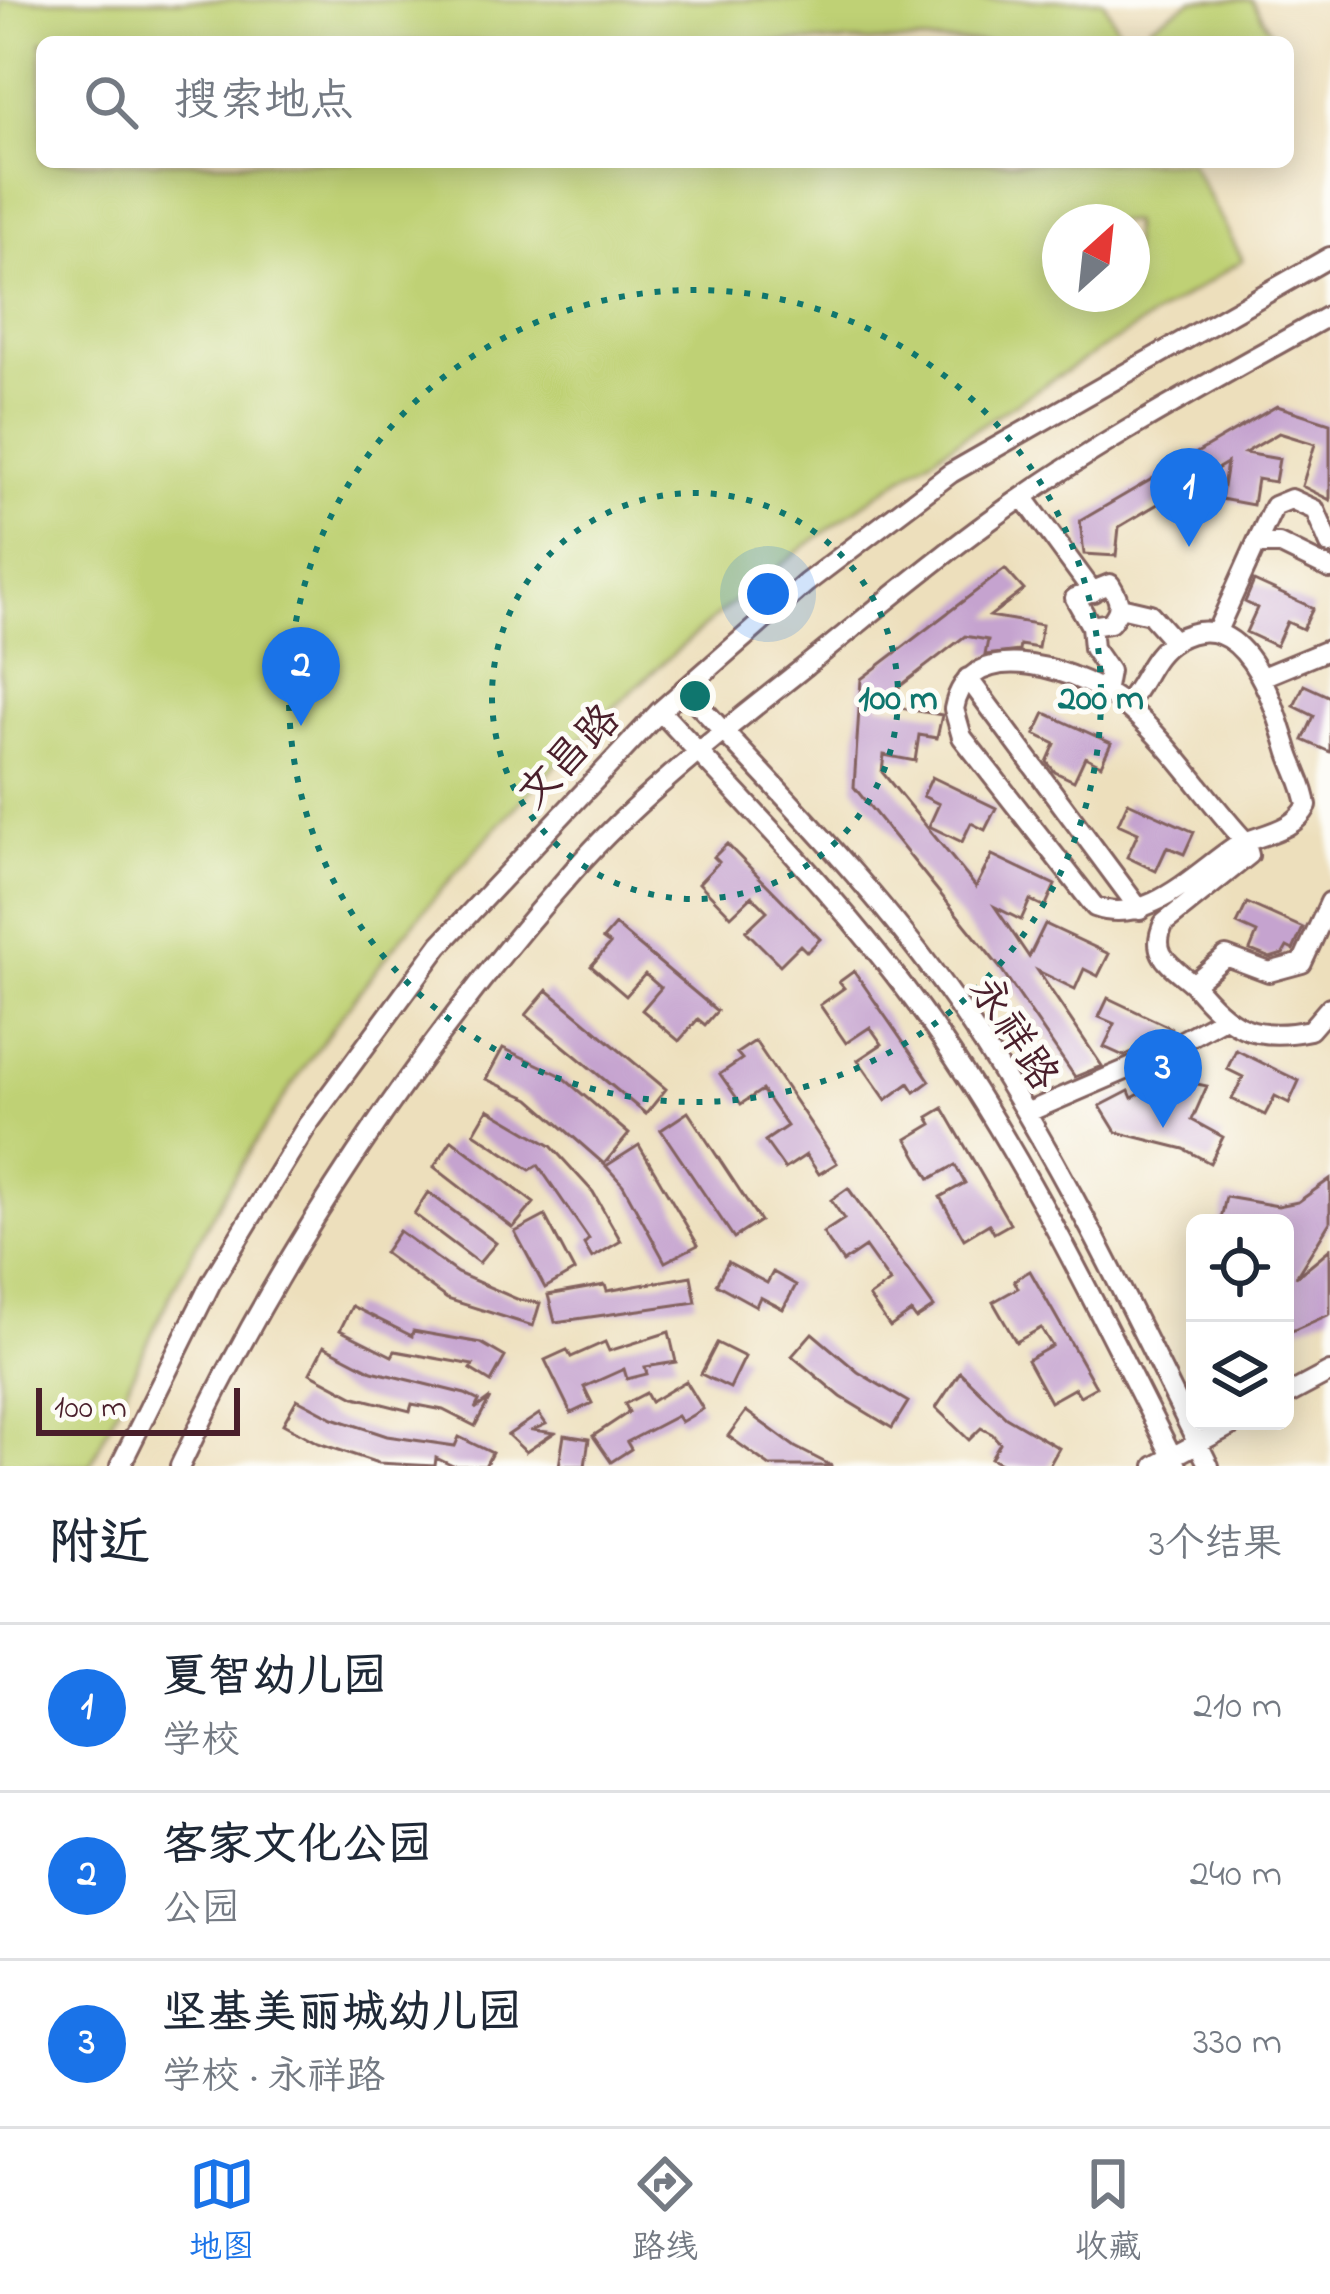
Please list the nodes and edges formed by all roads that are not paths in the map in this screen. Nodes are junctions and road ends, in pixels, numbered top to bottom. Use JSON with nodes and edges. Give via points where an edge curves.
{"nodes":[{"id":1,"x":1330,"y":257,"type":"edge"},
{"id":2,"x":1330,"y":316,"type":"edge"},
{"id":3,"x":1024,"y":498,"type":"junction"},
{"id":4,"x":1256,"y":544,"type":"junction"},
{"id":5,"x":1330,"y":544,"type":"edge"},
{"id":6,"x":1330,"y":569,"type":"edge"},
{"id":7,"x":1093,"y":592,"type":"junction"},
{"id":8,"x":1120,"y":607,"type":"junction"},
{"id":9,"x":1091,"y":626,"type":"junction"},
{"id":10,"x":1216,"y":634,"type":"junction"},
{"id":11,"x":1174,"y":641,"type":"junction"},
{"id":12,"x":1330,"y":650,"type":"edge"},
{"id":13,"x":1262,"y":677,"type":"junction"},
{"id":14,"x":968,"y":678,"type":"junction"},
{"id":15,"x":684,"y":689,"type":"junction"},
{"id":16,"x":1105,"y":693,"type":"junction"},
{"id":17,"x":1125,"y":705,"type":"junction"},
{"id":18,"x":660,"y":711,"type":"junction"},
{"id":19,"x":723,"y":732,"type":"junction"},
{"id":20,"x":699,"y":752,"type":"junction"},
{"id":21,"x":1245,"y":841,"type":"junction"},
{"id":22,"x":1330,"y":902,"type":"edge"},
{"id":23,"x":1141,"y":910,"type":"junction"},
{"id":24,"x":1193,"y":984,"type":"junction"},
{"id":25,"x":1330,"y":1007,"type":"edge"},
{"id":26,"x":1222,"y":1018,"type":"junction"},
{"id":27,"x":1026,"y":1113,"type":"junction"},
{"id":28,"x":1330,"y":1372,"type":"edge"},
{"id":29,"x":1294,"y":1391,"type":"edge"},
{"id":30,"x":1222,"y":1430,"type":"edge"},
{"id":31,"x":1198,"y":1443,"type":"junction"},
{"id":32,"x":1168,"y":1463,"type":"edge"},
{"id":33,"x":120,"y":1466,"type":"edge"},
{"id":34,"x":180,"y":1466,"type":"edge"},
{"id":35,"x":1210,"y":1466,"type":"edge"}],
"edges":[{"from":1,"to":15,"type":"street","name":"文昌路","via":[[951,473]]},
{"from":2,"to":3,"type":"street","name":"文昌路"},
{"from":3,"to":7,"type":"street"},
{"from":3,"to":19,"type":"street","name":"文昌路"},
{"from":4,"to":5,"type":"street","via":[[1274,506],[1291,499],[1315,510]]},
{"from":4,"to":6,"type":"street","via":[[1280,544]]},
{"from":4,"to":10,"type":"street"},
{"from":7,"to":8,"type":"street","via":[[1110,584]]},
{"from":7,"to":9,"type":"street","via":[[1076,598]]},
{"from":8,"to":9,"type":"street","via":[[1110,623]]},
{"from":8,"to":11,"type":"street","via":[[1150,614]]},
{"from":9,"to":16,"type":"street","via":[[1109,671]]},
{"from":10,"to":11,"type":"street"},
{"from":10,"to":13,"type":"street","via":[[1249,656]]},
{"from":11,"to":17,"type":"street"},
{"from":12,"to":13,"type":"street"},
{"from":13,"to":21,"type":"street","via":[[1306,806],[1272,834]]},
{"from":14,"to":16,"type":"street","via":[[990,662],[1008,662]]},
{"from":14,"to":23,"type":"street"},
{"from":14,"to":23,"type":"street","via":[[954,709],[962,737],[1095,907],[1123,915]]},
{"from":15,"to":18,"type":"street","name":"文昌路"},
{"from":15,"to":19,"type":"street","name":"永祥路"},
{"from":16,"to":17,"type":"street"},
{"from":17,"to":21,"type":"street"},
{"from":18,"to":20,"type":"street","name":"永祥路"},
{"from":18,"to":33,"type":"street","name":"文昌路","via":[[440,946],[308,1124],[211,1283]]},
{"from":19,"to":20,"type":"street","name":"文昌路"},
{"from":19,"to":27,"type":"street","name":"永祥路","via":[[911,941]]},
{"from":20,"to":32,"type":"street","name":"永祥路","via":[[829,892],[959,1066],[1045,1211]]},
{"from":20,"to":34,"type":"street","name":"文昌路","via":[[576,868],[446,1029],[351,1163]]},
{"from":21,"to":23,"type":"street"},
{"from":21,"to":24,"type":"street","via":[[1246,861],[1164,923],[1158,936],[1162,959]]},
{"from":22,"to":24,"type":"street","via":[[1302,963],[1269,972],[1226,956]]},
{"from":24,"to":26,"type":"street"},
{"from":25,"to":26,"type":"street","via":[[1320,1024],[1299,1033],[1250,1031]]},
{"from":26,"to":27,"type":"street"},
{"from":27,"to":31,"type":"street","name":"永祥路"},
{"from":28,"to":29,"type":"street"},
{"from":30,"to":31,"type":"street"},
{"from":31,"to":32,"type":"street"},
{"from":31,"to":35,"type":"street","name":"永祥路"}]}
